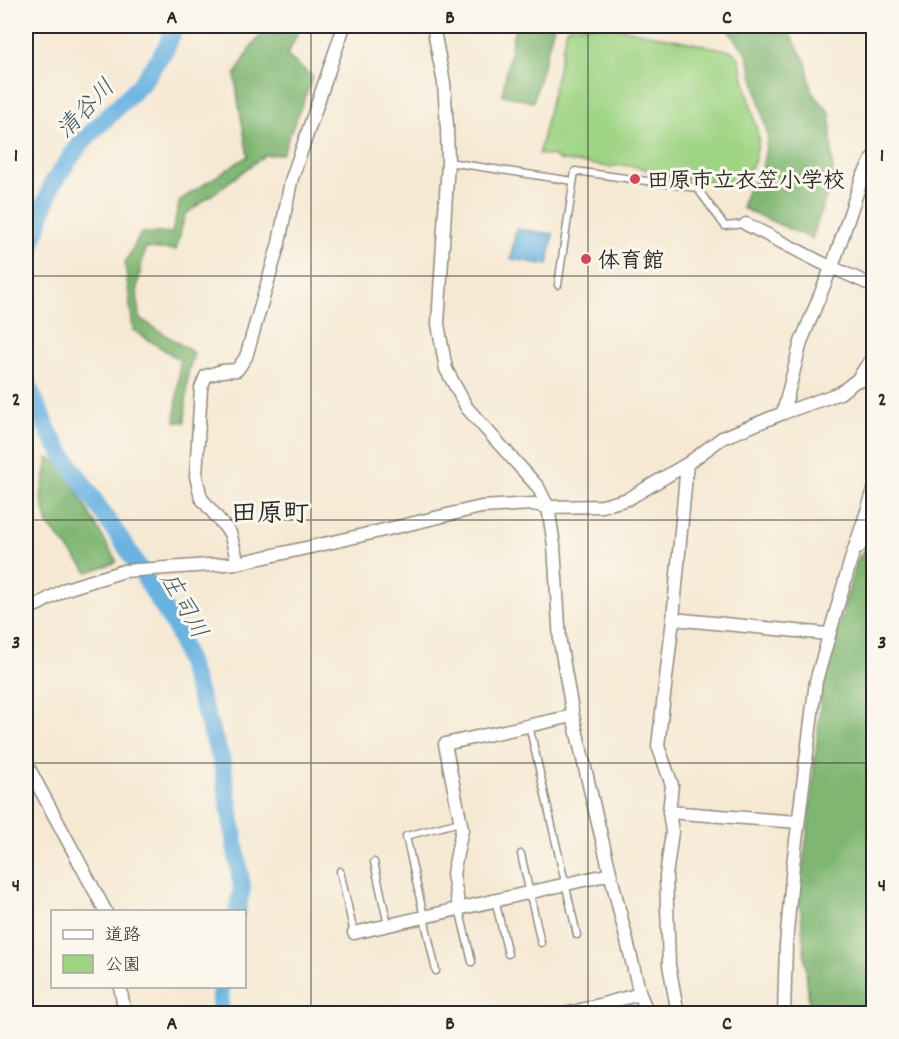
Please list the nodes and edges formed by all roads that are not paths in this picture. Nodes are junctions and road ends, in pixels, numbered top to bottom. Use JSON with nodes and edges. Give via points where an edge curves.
{"nodes":[{"id":1,"x":345,"y":26,"type":"edge"},
{"id":2,"x":433,"y":26,"type":"edge"},
{"id":3,"x":873,"y":156,"type":"edge"},
{"id":4,"x":448,"y":162,"type":"junction"},
{"id":5,"x":573,"y":181,"type":"junction"},
{"id":6,"x":746,"y":224,"type":"joint"},
{"id":7,"x":831,"y":267,"type":"junction"},
{"id":8,"x":558,"y":285,"type":"dead end"},
{"id":9,"x":873,"y":286,"type":"edge"},
{"id":10,"x":873,"y":356,"type":"edge"},
{"id":11,"x":857,"y":380,"type":"junction"},
{"id":12,"x":873,"y":380,"type":"edge"},
{"id":13,"x":783,"y":413,"type":"junction"},
{"id":14,"x":687,"y":464,"type":"junction"},
{"id":15,"x":873,"y":490,"type":"edge"},
{"id":16,"x":548,"y":507,"type":"junction"},
{"id":17,"x":873,"y":527,"type":"edge"},
{"id":18,"x":852,"y":556,"type":"junction"},
{"id":19,"x":238,"y":563,"type":"junction"},
{"id":20,"x":26,"y":609,"type":"edge"},
{"id":21,"x":673,"y":619,"type":"junction"},
{"id":22,"x":828,"y":634,"type":"junction"},
{"id":23,"x":573,"y":716,"type":"junction"},
{"id":24,"x":529,"y":725,"type":"junction"},
{"id":25,"x":26,"y":763,"type":"edge"},
{"id":26,"x":669,"y":812,"type":"junction"},
{"id":27,"x":460,"y":822,"type":"junction"},
{"id":28,"x":798,"y":822,"type":"junction"},
{"id":29,"x":521,"y":854,"type":"dead end"},
{"id":30,"x":374,"y":862,"type":"dead end"},
{"id":31,"x":340,"y":871,"type":"dead end"},
{"id":32,"x":610,"y":874,"type":"junction"},
{"id":33,"x":565,"y":884,"type":"junction"},
{"id":34,"x":530,"y":892,"type":"junction"},
{"id":35,"x":495,"y":900,"type":"junction"},
{"id":36,"x":459,"y":908,"type":"junction"},
{"id":37,"x":105,"y":910,"type":"edge"},
{"id":38,"x":423,"y":916,"type":"junction"},
{"id":39,"x":388,"y":925,"type":"junction"},
{"id":40,"x":354,"y":933,"type":"joint"},
{"id":41,"x":577,"y":935,"type":"dead end"},
{"id":42,"x":541,"y":943,"type":"dead end"},
{"id":43,"x":507,"y":954,"type":"dead end"},
{"id":44,"x":472,"y":962,"type":"dead end"},
{"id":45,"x":436,"y":971,"type":"dead end"},
{"id":46,"x":120,"y":988,"type":"edge"},
{"id":47,"x":640,"y":994,"type":"junction"},
{"id":48,"x":125,"y":1014,"type":"edge"},
{"id":49,"x":566,"y":1014,"type":"edge"},
{"id":50,"x":648,"y":1014,"type":"edge"},
{"id":51,"x":678,"y":1014,"type":"edge"},
{"id":52,"x":784,"y":1014,"type":"edge"}],
"edges":[{"from":1,"to":19,"type":"street","via":[[291,181],[279,243],[246,357],[237,370],[206,376],[201,388],[196,476],[201,498],[231,533]]},
{"from":2,"to":4,"type":"street","via":[[444,83]]},
{"from":3,"to":7,"type":"street"},
{"from":4,"to":5,"type":"lane"},
{"from":4,"to":16,"type":"street","via":[[438,324],[446,369],[467,408],[538,487]]},
{"from":5,"to":6,"type":"lane","via":[[575,171],[697,188],[725,226]]},
{"from":5,"to":8,"type":"lane"},
{"from":6,"to":7,"type":"street"},
{"from":7,"to":9,"type":"street"},
{"from":7,"to":13,"type":"street","via":[[801,342]]},
{"from":10,"to":11,"type":"street"},
{"from":11,"to":12,"type":"street"},
{"from":11,"to":13,"type":"street","via":[[840,393]]},
{"from":13,"to":14,"type":"street","via":[[722,438]]},
{"from":14,"to":16,"type":"street","via":[[628,499],[602,506]]},
{"from":14,"to":21,"type":"street"},
{"from":15,"to":18,"type":"street"},
{"from":16,"to":19,"type":"street","via":[[481,507]]},
{"from":16,"to":23,"type":"street","via":[[560,642]]},
{"from":17,"to":18,"type":"street"},
{"from":18,"to":22,"type":"street"},
{"from":19,"to":20,"type":"street","via":[[124,571],[66,590]]},
{"from":21,"to":22,"type":"street"},
{"from":21,"to":26,"type":"street","via":[[658,746],[672,785]]},
{"from":22,"to":28,"type":"street","via":[[816,681]]},
{"from":23,"to":24,"type":"street"},
{"from":23,"to":32,"type":"street"},
{"from":24,"to":27,"type":"street","via":[[445,744]]},
{"from":24,"to":33,"type":"lane"},
{"from":25,"to":37,"type":"street"},
{"from":26,"to":28,"type":"street"},
{"from":26,"to":51,"type":"street","via":[[669,965]]},
{"from":27,"to":36,"type":"street","via":[[453,873]]},
{"from":27,"to":38,"type":"lane","via":[[406,836]]},
{"from":28,"to":52,"type":"street","via":[[786,945]]},
{"from":29,"to":34,"type":"lane"},
{"from":30,"to":39,"type":"lane"},
{"from":31,"to":40,"type":"lane"},
{"from":32,"to":33,"type":"street"},
{"from":32,"to":47,"type":"street"},
{"from":33,"to":34,"type":"street"},
{"from":33,"to":41,"type":"lane"},
{"from":34,"to":35,"type":"street"},
{"from":34,"to":42,"type":"lane"},
{"from":35,"to":36,"type":"street"},
{"from":35,"to":43,"type":"lane"},
{"from":36,"to":38,"type":"street"},
{"from":36,"to":44,"type":"lane"},
{"from":38,"to":39,"type":"street"},
{"from":38,"to":45,"type":"lane"},
{"from":39,"to":40,"type":"street"},
{"from":46,"to":48,"type":"street"},
{"from":47,"to":49,"type":"street"},
{"from":47,"to":50,"type":"street"}]}
